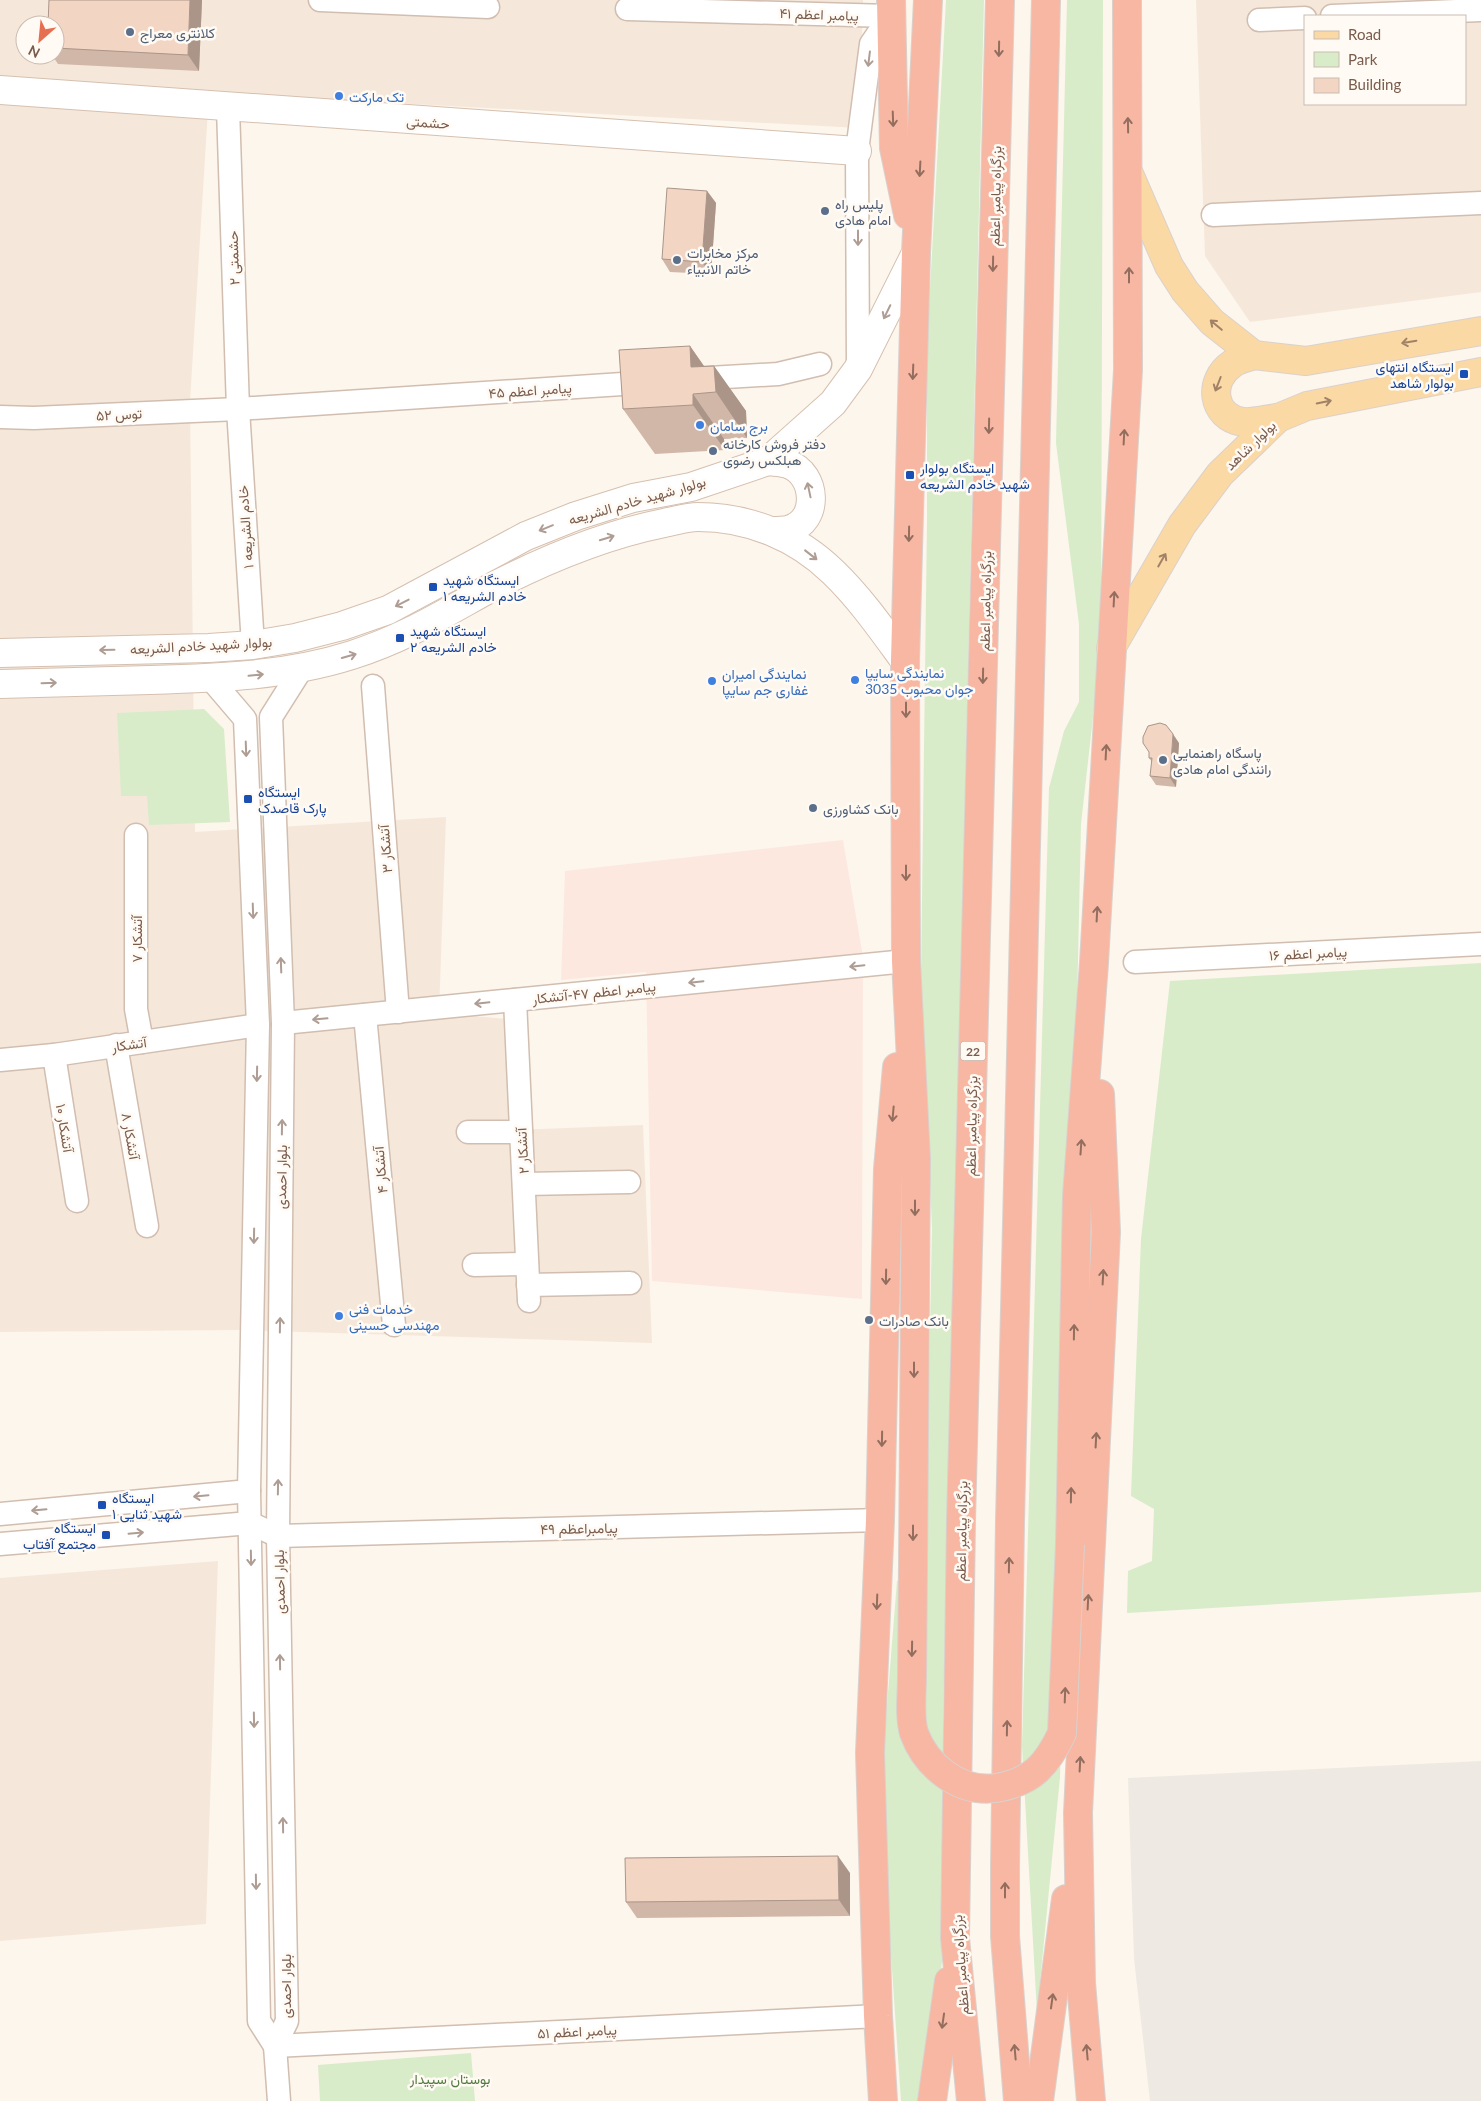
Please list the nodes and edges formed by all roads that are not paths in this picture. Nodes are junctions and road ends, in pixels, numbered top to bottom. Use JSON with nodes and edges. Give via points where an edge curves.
{"nodes":[{"id":1,"x":320,"y":0,"type":"edge"},
{"id":2,"x":928,"y":0,"type":"edge"},
{"id":3,"x":1000,"y":0,"type":"edge"},
{"id":4,"x":1046,"y":0,"type":"edge"},
{"id":5,"x":1127,"y":0,"type":"edge"},
{"id":6,"x":488,"y":7,"type":"dead end"},
{"id":7,"x":891,"y":8,"type":"edge"},
{"id":8,"x":627,"y":9,"type":"dead end"},
{"id":9,"x":1481,"y":10,"type":"edge"},
{"id":10,"x":1357,"y":15,"type":"edge"},
{"id":11,"x":1304,"y":18,"type":"edge"},
{"id":12,"x":1259,"y":20,"type":"dead end"},
{"id":13,"x":0,"y":90,"type":"edge"},
{"id":14,"x":228,"y":108,"type":"junction"},
{"id":15,"x":857,"y":151,"type":"junction"},
{"id":16,"x":1129,"y":174,"type":"junction"},
{"id":17,"x":1481,"y":204,"type":"edge"},
{"id":18,"x":1213,"y":215,"type":"dead end"},
{"id":19,"x":916,"y":253,"type":"junction"},
{"id":20,"x":1481,"y":330,"type":"edge"},
{"id":21,"x":1254,"y":355,"type":"junction"},
{"id":22,"x":820,"y":364,"type":"dead end"},
{"id":23,"x":858,"y":369,"type":"junction"},
{"id":24,"x":1481,"y":372,"type":"edge"},
{"id":25,"x":238,"y":409,"type":"junction"},
{"id":26,"x":0,"y":417,"type":"edge"},
{"id":27,"x":1278,"y":418,"type":"junction"},
{"id":28,"x":768,"y":461,"type":"junction"},
{"id":29,"x":772,"y":531,"type":"junction"},
{"id":30,"x":252,"y":645,"type":"junction"},
{"id":31,"x":1112,"y":648,"type":"junction"},
{"id":32,"x":0,"y":653,"type":"edge"},
{"id":33,"x":906,"y":662,"type":"junction"},
{"id":34,"x":302,"y":668,"type":"junction"},
{"id":35,"x":210,"y":678,"type":"junction"},
{"id":36,"x":0,"y":684,"type":"edge"},
{"id":37,"x":373,"y":686,"type":"dead end"},
{"id":38,"x":271,"y":717,"type":"junction"},
{"id":39,"x":245,"y":719,"type":"junction"},
{"id":40,"x":136,"y":835,"type":"dead end"},
{"id":41,"x":1481,"y":944,"type":"edge"},
{"id":42,"x":906,"y":961,"type":"junction"},
{"id":43,"x":1094,"y":962,"type":"junction"},
{"id":44,"x":1135,"y":962,"type":"dead end"},
{"id":45,"x":515,"y":1000,"type":"junction"},
{"id":46,"x":398,"y":1012,"type":"junction"},
{"id":47,"x":365,"y":1015,"type":"junction"},
{"id":48,"x":283,"y":1023,"type":"junction"},
{"id":49,"x":258,"y":1025,"type":"junction"},
{"id":50,"x":142,"y":1042,"type":"junction"},
{"id":51,"x":116,"y":1045,"type":"junction"},
{"id":52,"x":54,"y":1055,"type":"junction"},
{"id":53,"x":0,"y":1060,"type":"edge"},
{"id":54,"x":468,"y":1132,"type":"dead end"},
{"id":55,"x":521,"y":1132,"type":"junction"},
{"id":56,"x":629,"y":1182,"type":"dead end"},
{"id":57,"x":524,"y":1184,"type":"junction"},
{"id":58,"x":77,"y":1201,"type":"dead end"},
{"id":59,"x":147,"y":1226,"type":"dead end"},
{"id":60,"x":474,"y":1265,"type":"dead end"},
{"id":61,"x":630,"y":1283,"type":"dead end"},
{"id":62,"x":528,"y":1284,"type":"junction"},
{"id":63,"x":394,"y":1325,"type":"dead end"},
{"id":64,"x":249,"y":1491,"type":"junction"},
{"id":65,"x":0,"y":1514,"type":"edge"},
{"id":66,"x":880,"y":1520,"type":"junction"},
{"id":67,"x":250,"y":1523,"type":"junction"},
{"id":68,"x":278,"y":1536,"type":"junction"},
{"id":69,"x":0,"y":1544,"type":"edge"},
{"id":70,"x":1078,"y":1813,"type":"junction"},
{"id":71,"x":955,"y":1938,"type":"junction"},
{"id":72,"x":878,"y":2016,"type":"junction"},
{"id":73,"x":275,"y":2046,"type":"junction"},
{"id":74,"x":279,"y":2101,"type":"edge"},
{"id":75,"x":883,"y":2101,"type":"edge"},
{"id":76,"x":932,"y":2101,"type":"edge"},
{"id":77,"x":971,"y":2101,"type":"edge"},
{"id":78,"x":1018,"y":2101,"type":"edge"},
{"id":79,"x":1039,"y":2101,"type":"edge"},
{"id":80,"x":1091,"y":2101,"type":"edge"}],
"edges":[{"from":1,"to":6,"type":"street"},
{"from":2,"to":19,"type":"highway","one_way":true},
{"from":3,"to":71,"type":"highway","name":"بزرگراه پیامبر اعظم","number":"22","one_way":true,"via":[[961,1521]]},
{"from":78,"to":4,"type":"highway","one_way":true,"via":[[1005,1936],[1005,1827]]},
{"from":16,"to":5,"type":"highway","one_way":true},
{"from":7,"to":8,"type":"street","name":"پیامبر اعظم ۴۱"},
{"from":7,"to":15,"type":"street","one_way":true,"via":[[871,44]]},
{"from":7,"to":19,"type":"highway","one_way":true,"via":[[894,148]]},
{"from":9,"to":10,"type":"street"},
{"from":11,"to":12,"type":"street"},
{"from":13,"to":14,"type":"street","name":"حشمتی"},
{"from":14,"to":15,"type":"street","name":"حشمتی"},
{"from":14,"to":25,"type":"street","name":"حشمتی ۲"},
{"from":15,"to":23,"type":"street","one_way":true},
{"from":21,"to":16,"type":"main road","one_way":true,"via":[[1212,322],[1185,291],[1169,266]]},
{"from":31,"to":16,"type":"highway","one_way":true,"via":[[1128,370]]},
{"from":17,"to":18,"type":"street"},
{"from":19,"to":23,"type":"street","name":"بولوار شهید خادم الشریعه","one_way":true},
{"from":19,"to":33,"type":"highway","one_way":true},
{"from":20,"to":21,"type":"main road","one_way":true,"via":[[1306,361]]},
{"from":21,"to":27,"type":"main road","one_way":true,"via":[[1233,362],[1224,370],[1214,391],[1218,403],[1224,413],[1243,422]]},
{"from":22,"to":25,"type":"street","name":"پیامبر اعظم ۴۵","via":[[778,374]]},
{"from":23,"to":28,"type":"street","name":"بولوار شهید خادم الشریعه","via":[[833,403]]},
{"from":27,"to":24,"type":"main road","name":"بولوار شاهد","one_way":true,"via":[[1307,406]]},
{"from":25,"to":26,"type":"street","name":"توس ۵۲"},
{"from":25,"to":30,"type":"street","name":"خادم الشریعه ۱"},
{"from":31,"to":27,"type":"main road","name":"بولوار شاهد","one_way":true,"via":[[1182,526],[1220,474]]},
{"from":29,"to":28,"type":"street","one_way":true,"via":[[789,530],[803,520],[811,505],[811,488],[803,473],[789,464]]},
{"from":28,"to":30,"type":"street","name":"بولوار شهید خادم الشریعه","one_way":true,"via":[[691,487],[633,498],[576,516],[518,540],[388,610],[305,636]]},
{"from":29,"to":33,"type":"street","name":"بولوار شهید خادم الشریعه","one_way":true,"via":[[832,571],[866,608]]},
{"from":34,"to":29,"type":"street","name":"بولوار شهید خادم الشریعه","one_way":true,"via":[[400,638],[538,564],[586,544],[696,517],[749,522]]},
{"from":30,"to":32,"type":"street","name":"بولوار شهید خادم الشریعه","one_way":true},
{"from":43,"to":31,"type":"highway","one_way":true},
{"from":33,"to":42,"type":"highway","one_way":true},
{"from":35,"to":34,"type":"street","name":"بولوار شهید خادم الشریعه","one_way":true},
{"from":34,"to":38,"type":"street"},
{"from":36,"to":35,"type":"street","name":"بولوار شهید خادم الشریعه","one_way":true},
{"from":35,"to":39,"type":"street"},
{"from":37,"to":46,"type":"street","name":"آتشکار ۳"},
{"from":38,"to":39,"type":"street","via":[[260,714]]},
{"from":48,"to":38,"type":"street","name":"بلوار احمدی","one_way":true},
{"from":39,"to":49,"type":"street","name":"بلوار احمدی","one_way":true},
{"from":40,"to":50,"type":"street","name":"آتشکار ۷","via":[[136,1009]]},
{"from":41,"to":44,"type":"street","name":"پیامبر اعظم ۱۶"},
{"from":42,"to":43,"type":"highway","one_way":true,"bridge":true,"via":[[916,1159],[914,1731],[924,1754],[941,1772],[963,1784],[988,1789],[1012,1785],[1034,1774],[1052,1756],[1062,1733],[1070,1544],[1077,1196]]},
{"from":42,"to":45,"type":"street","name":"پیامبر اعظم ۴۷-آتشکار","one_way":true},
{"from":42,"to":66,"type":"highway","one_way":true,"via":[[888,1169]]},
{"from":70,"to":43,"type":"highway","one_way":true,"via":[[1106,1232]]},
{"from":45,"to":46,"type":"street","name":"پیامبر اعظم ۴۷-آتشکار","one_way":true},
{"from":45,"to":55,"type":"street","name":"آتشکار ۲"},
{"from":46,"to":47,"type":"street","name":"پیامبر اعظم ۴۷-آتشکار"},
{"from":47,"to":48,"type":"street","name":"پیامبر اعظم ۴۷-آتشکار","one_way":true},
{"from":47,"to":63,"type":"street","name":"آتشکار ۴"},
{"from":68,"to":48,"type":"street","name":"بلوار احمدی","one_way":true},
{"from":49,"to":50,"type":"street","name":"آتشکار"},
{"from":49,"to":64,"type":"street","name":"بلوار احمدی","one_way":true},
{"from":50,"to":51,"type":"street","name":"آتشکار"},
{"from":51,"to":52,"type":"street","name":"آتشکار"},
{"from":51,"to":59,"type":"street","name":"آتشکار ۸"},
{"from":52,"to":53,"type":"street","name":"آتشکار"},
{"from":52,"to":58,"type":"street","name":"آتشکار ۱۰"},
{"from":54,"to":55,"type":"street"},
{"from":55,"to":57,"type":"street","name":"آتشکار ۲"},
{"from":56,"to":57,"type":"street"},
{"from":57,"to":62,"type":"street","name":"آتشکار ۲"},
{"from":60,"to":62,"type":"street"},
{"from":61,"to":62,"type":"street"},
{"from":64,"to":65,"type":"street","one_way":true},
{"from":64,"to":67,"type":"street","name":"بلوار احمدی"},
{"from":64,"to":68,"type":"street"},
{"from":66,"to":68,"type":"street","name":"پیامبراعظم ۴۹"},
{"from":66,"to":72,"type":"highway","one_way":true,"via":[[870,1753]]},
{"from":67,"to":68,"type":"street"},
{"from":69,"to":67,"type":"street","one_way":true},
{"from":67,"to":73,"type":"street","name":"بلوار احمدی","one_way":true,"via":[[259,2021]]},
{"from":73,"to":68,"type":"street","name":"بلوار احمدی","one_way":true,"via":[[287,2021]]},
{"from":79,"to":70,"type":"highway","one_way":true},
{"from":80,"to":70,"type":"highway","one_way":true,"via":[[1081,1983]]},
{"from":71,"to":76,"type":"highway","one_way":true},
{"from":71,"to":77,"type":"highway","name":"بزرگراه پیامبر اعظم","number":"22"},
{"from":72,"to":73,"type":"street","name":"پیامبر اعظم ۵۱"},
{"from":72,"to":75,"type":"highway"},
{"from":73,"to":74,"type":"street"}]}
